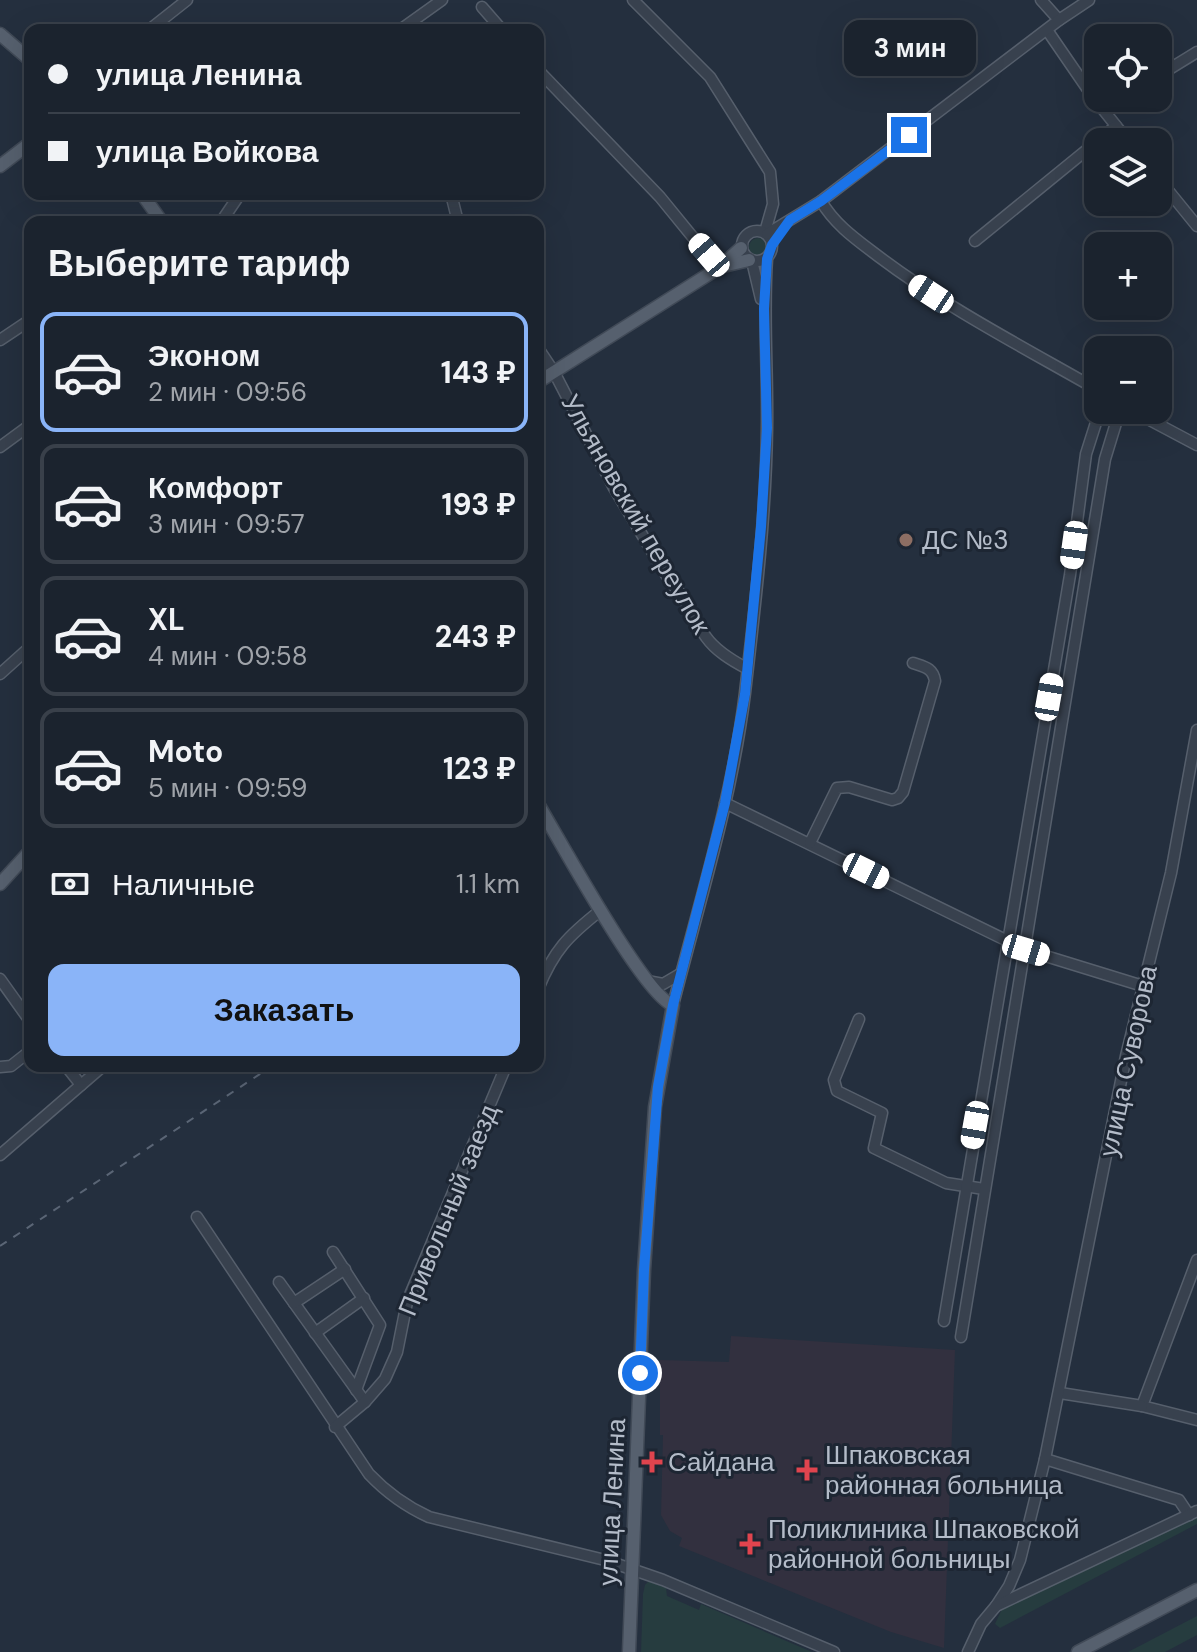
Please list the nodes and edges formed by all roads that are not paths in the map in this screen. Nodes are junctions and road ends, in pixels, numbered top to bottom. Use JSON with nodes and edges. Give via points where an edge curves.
{"nodes":[{"id":1,"x":187,"y":0,"type":"edge"},
{"id":2,"x":442,"y":0,"type":"edge"},
{"id":3,"x":633,"y":0,"type":"edge"},
{"id":4,"x":1041,"y":0,"type":"edge"},
{"id":5,"x":1089,"y":0,"type":"edge"},
{"id":6,"x":482,"y":7,"type":"dead end"},
{"id":7,"x":1059,"y":20,"type":"junction"},
{"id":8,"x":157,"y":24,"type":"edge"},
{"id":9,"x":408,"y":24,"type":"edge"},
{"id":10,"x":497,"y":24,"type":"edge"},
{"id":11,"x":1047,"y":30,"type":"junction"},
{"id":12,"x":0,"y":34,"type":"edge"},
{"id":13,"x":1197,"y":52,"type":"edge"},
{"id":14,"x":24,"y":55,"type":"edge"},
{"id":15,"x":1172,"y":67,"type":"edge"},
{"id":16,"x":544,"y":76,"type":"edge"},
{"id":17,"x":1084,"y":82,"type":"edge"},
{"id":18,"x":1105,"y":112,"type":"edge"},
{"id":19,"x":1116,"y":126,"type":"joint"},
{"id":20,"x":24,"y":148,"type":"edge"},
{"id":21,"x":0,"y":166,"type":"edge"},
{"id":22,"x":1172,"y":195,"type":"edge"},
{"id":23,"x":821,"y":201,"type":"junction"},
{"id":24,"x":790,"y":220,"type":"junction"},
{"id":25,"x":1197,"y":226,"type":"edge"},
{"id":26,"x":766,"y":233,"type":"junction"},
{"id":27,"x":975,"y":241,"type":"dead end"},
{"id":28,"x":772,"y":245,"type":"junction"},
{"id":29,"x":741,"y":248,"type":"junction"},
{"id":30,"x":767,"y":259,"type":"junction"},
{"id":31,"x":750,"y":260,"type":"junction"},
{"id":32,"x":719,"y":267,"type":"junction"},
{"id":33,"x":764,"y":309,"type":"junction"},
{"id":34,"x":24,"y":324,"type":"edge"},
{"id":35,"x":0,"y":340,"type":"edge"},
{"id":36,"x":544,"y":357,"type":"edge"},
{"id":37,"x":554,"y":372,"type":"junction"},
{"id":38,"x":544,"y":378,"type":"edge"},
{"id":39,"x":1084,"y":382,"type":"edge"},
{"id":40,"x":1096,"y":424,"type":"edge"},
{"id":41,"x":1116,"y":424,"type":"edge"},
{"id":42,"x":1157,"y":424,"type":"edge"},
{"id":43,"x":24,"y":429,"type":"edge"},
{"id":44,"x":1197,"y":445,"type":"edge"},
{"id":45,"x":0,"y":447,"type":"edge"},
{"id":46,"x":24,"y":652,"type":"edge"},
{"id":47,"x":913,"y":663,"type":"dead end"},
{"id":48,"x":746,"y":668,"type":"junction"},
{"id":49,"x":0,"y":674,"type":"edge"},
{"id":50,"x":1197,"y":730,"type":"edge"},
{"id":51,"x":725,"y":803,"type":"junction"},
{"id":52,"x":544,"y":825,"type":"edge"},
{"id":53,"x":810,"y":843,"type":"junction"},
{"id":54,"x":24,"y":858,"type":"edge"},
{"id":55,"x":0,"y":884,"type":"edge"},
{"id":56,"x":601,"y":910,"type":"junction"},
{"id":57,"x":1007,"y":940,"type":"junction"},
{"id":58,"x":1026,"y":950,"type":"junction"},
{"id":59,"x":681,"y":973,"type":"junction"},
{"id":60,"x":544,"y":976,"type":"edge"},
{"id":61,"x":0,"y":979,"type":"edge"},
{"id":62,"x":647,"y":981,"type":"junction"},
{"id":63,"x":1143,"y":986,"type":"junction"},
{"id":64,"x":673,"y":1005,"type":"junction"},
{"id":65,"x":24,"y":1013,"type":"edge"},
{"id":66,"x":859,"y":1019,"type":"dead end"},
{"id":67,"x":24,"y":1056,"type":"edge"},
{"id":68,"x":0,"y":1067,"type":"edge"},
{"id":69,"x":71,"y":1072,"type":"edge"},
{"id":70,"x":96,"y":1072,"type":"edge"},
{"id":71,"x":503,"y":1072,"type":"edge"},
{"id":72,"x":81,"y":1085,"type":"junction"},
{"id":73,"x":0,"y":1155,"type":"edge"},
{"id":74,"x":965,"y":1186,"type":"junction"},
{"id":75,"x":984,"y":1189,"type":"junction"},
{"id":76,"x":197,"y":1217,"type":"dead end"},
{"id":77,"x":333,"y":1252,"type":"dead end"},
{"id":78,"x":1197,"y":1260,"type":"edge"},
{"id":79,"x":345,"y":1269,"type":"junction"},
{"id":80,"x":279,"y":1282,"type":"dead end"},
{"id":81,"x":364,"y":1298,"type":"junction"},
{"id":82,"x":294,"y":1303,"type":"junction"},
{"id":83,"x":944,"y":1321,"type":"dead end"},
{"id":84,"x":315,"y":1333,"type":"junction"},
{"id":85,"x":961,"y":1337,"type":"dead end"},
{"id":86,"x":356,"y":1390,"type":"junction"},
{"id":87,"x":1060,"y":1393,"type":"junction"},
{"id":88,"x":365,"y":1402,"type":"junction"},
{"id":89,"x":1142,"y":1406,"type":"junction"},
{"id":90,"x":1197,"y":1420,"type":"edge"},
{"id":91,"x":335,"y":1427,"type":"junction"},
{"id":92,"x":1045,"y":1459,"type":"junction"},
{"id":93,"x":1193,"y":1513,"type":"edge"},
{"id":94,"x":631,"y":1569,"type":"junction"},
{"id":95,"x":1197,"y":1590,"type":"edge"},
{"id":96,"x":996,"y":1606,"type":"junction"},
{"id":97,"x":629,"y":1652,"type":"edge"},
{"id":98,"x":834,"y":1652,"type":"edge"},
{"id":99,"x":968,"y":1652,"type":"edge"},
{"id":100,"x":1078,"y":1652,"type":"edge"}],
"edges":[{"from":1,"to":8,"type":"street"},
{"from":2,"to":9,"type":"street"},
{"from":3,"to":26,"type":"street","via":[[710,77],[770,172],[773,204]]},
{"from":4,"to":7,"type":"street"},
{"from":5,"to":7,"type":"street"},
{"from":6,"to":10,"type":"street"},
{"from":7,"to":11,"type":"street"},
{"from":11,"to":17,"type":"street"},
{"from":11,"to":23,"type":"street"},
{"from":12,"to":14,"type":"main road"},
{"from":13,"to":15,"type":"street"},
{"from":16,"to":32,"type":"street"},
{"from":18,"to":19,"type":"street"},
{"from":19,"to":27,"type":"street"},
{"from":20,"to":21,"type":"main road"},
{"from":22,"to":25,"type":"street"},
{"from":23,"to":24,"type":"street"},
{"from":23,"to":39,"type":"street","via":[[850,235],[915,284]]},
{"from":24,"to":26,"type":"street"},
{"from":24,"to":28,"type":"street"},
{"from":26,"to":28,"type":"street"},
{"from":26,"to":29,"type":"street","via":[[747,234]]},
{"from":28,"to":30,"type":"street"},
{"from":29,"to":31,"type":"street"},
{"from":29,"to":32,"type":"main road"},
{"from":30,"to":31,"type":"street"},
{"from":30,"to":33,"type":"street","name":"улица Ленина"},
{"from":31,"to":32,"type":"main road"},
{"from":31,"to":33,"type":"street","name":"улица Ленина"},
{"from":32,"to":37,"type":"main road"},
{"from":33,"to":48,"type":"street","name":"улица Ленина","via":[[767,428]]},
{"from":34,"to":35,"type":"street"},
{"from":36,"to":37,"type":"street","name":"Ульяновский переулок"},
{"from":37,"to":38,"type":"main road"},
{"from":37,"to":48,"type":"street","name":"Ульяновский переулок","via":[[614,488],[705,637]]},
{"from":40,"to":57,"type":"street","via":[[1086,454]]},
{"from":41,"to":58,"type":"street","via":[[1105,459]]},
{"from":42,"to":44,"type":"street"},
{"from":43,"to":45,"type":"street"},
{"from":46,"to":49,"type":"street"},
{"from":47,"to":53,"type":"street","via":[[929,668],[935,681],[903,792],[892,800],[837,788]]},
{"from":48,"to":51,"type":"street","name":"улица Ленина"},
{"from":50,"to":63,"type":"street","name":"улица Суворова","via":[[1171,873]]},
{"from":51,"to":53,"type":"street"},
{"from":51,"to":59,"type":"street","name":"улица Ленина"},
{"from":52,"to":56,"type":"main road"},
{"from":53,"to":57,"type":"street"},
{"from":54,"to":55,"type":"main road"},
{"from":56,"to":60,"type":"street","via":[[564,943]]},
{"from":56,"to":62,"type":"main road"},
{"from":57,"to":58,"type":"street"},
{"from":57,"to":74,"type":"street"},
{"from":58,"to":63,"type":"street"},
{"from":58,"to":75,"type":"street"},
{"from":59,"to":62,"type":"street","via":[[663,984]]},
{"from":59,"to":64,"type":"street","name":"улица Ленина"},
{"from":61,"to":65,"type":"street"},
{"from":62,"to":64,"type":"main road"},
{"from":63,"to":87,"type":"street","name":"улица Суворова"},
{"from":64,"to":94,"type":"main road","name":"улица Ленина","via":[[655,1107]]},
{"from":66,"to":74,"type":"street","via":[[834,1087],[882,1113],[874,1148],[946,1183]]},
{"from":67,"to":68,"type":"street"},
{"from":69,"to":72,"type":"street"},
{"from":70,"to":72,"type":"street"},
{"from":71,"to":88,"type":"street","name":"Привольный заезд","via":[[407,1302],[397,1352],[385,1379]]},
{"from":72,"to":73,"type":"street"},
{"from":74,"to":75,"type":"street"},
{"from":74,"to":83,"type":"street"},
{"from":75,"to":85,"type":"street"},
{"from":76,"to":91,"type":"street"},
{"from":77,"to":79,"type":"street"},
{"from":78,"to":89,"type":"street"},
{"from":79,"to":81,"type":"street"},
{"from":79,"to":82,"type":"street"},
{"from":80,"to":82,"type":"street"},
{"from":81,"to":84,"type":"street"},
{"from":81,"to":86,"type":"street","via":[[380,1325]]},
{"from":82,"to":84,"type":"street"},
{"from":84,"to":86,"type":"street"},
{"from":86,"to":88,"type":"street"},
{"from":87,"to":89,"type":"street"},
{"from":87,"to":92,"type":"street","name":"улица Суворова"},
{"from":88,"to":91,"type":"street","name":"Привольный заезд"},
{"from":89,"to":90,"type":"street"},
{"from":91,"to":94,"type":"street","via":[[369,1474],[405,1506],[443,1521]]},
{"from":92,"to":93,"type":"street","via":[[1179,1500]]},
{"from":92,"to":96,"type":"street","name":"улица Суворова","via":[[1020,1560]]},
{"from":93,"to":96,"type":"street"},
{"from":94,"to":97,"type":"main road","name":"улица Ленина"},
{"from":94,"to":98,"type":"street"},
{"from":95,"to":100,"type":"main road"},
{"from":96,"to":99,"type":"street","name":"улица Суворова"}]}
